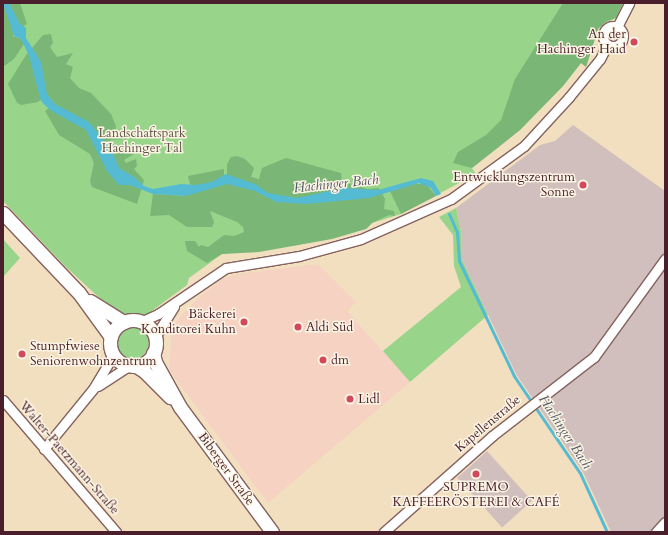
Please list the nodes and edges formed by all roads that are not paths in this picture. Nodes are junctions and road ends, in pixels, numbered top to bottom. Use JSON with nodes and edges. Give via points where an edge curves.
{"nodes":[{"id":1,"x":629,"y":3,"type":"edge"},
{"id":2,"x":617,"y":27,"type":"junction"},
{"id":3,"x":607,"y":44,"type":"junction"},
{"id":4,"x":3,"y":214,"type":"edge"},
{"id":5,"x":665,"y":259,"type":"edge"},
{"id":6,"x":79,"y":293,"type":"junction"},
{"id":7,"x":179,"y":299,"type":"junction"},
{"id":8,"x":124,"y":322,"type":"junction"},
{"id":9,"x":140,"y":322,"type":"junction"},
{"id":10,"x":111,"y":337,"type":"junction"},
{"id":11,"x":155,"y":337,"type":"junction"},
{"id":12,"x":112,"y":352,"type":"junction"},
{"id":13,"x":154,"y":353,"type":"junction"},
{"id":14,"x":132,"y":366,"type":"junction"},
{"id":15,"x":94,"y":389,"type":"junction"},
{"id":16,"x":3,"y":400,"type":"edge"},
{"id":17,"x":180,"y":407,"type":"junction"},
{"id":18,"x":44,"y":449,"type":"junction"},
{"id":19,"x":665,"y":522,"type":"edge"},
{"id":20,"x":116,"y":532,"type":"edge"},
{"id":21,"x":272,"y":532,"type":"edge"},
{"id":22,"x":384,"y":532,"type":"edge"},
{"id":23,"x":656,"y":532,"type":"edge"}],
"edges":[{"from":1,"to":2,"type":"street"},
{"from":2,"to":3,"type":"street","via":[[607,27],[604,31],[604,41]]},
{"from":2,"to":3,"type":"street","via":[[622,32],[621,42],[617,45]]},
{"from":3,"to":7,"type":"street","via":[[600,59],[524,146],[451,199],[361,239],[299,256],[226,268]]},
{"from":4,"to":6,"type":"main road"},
{"from":5,"to":22,"type":"street","name":"Kapellenstraße","via":[[594,357],[480,446]]},
{"from":6,"to":8,"type":"main road"},
{"from":6,"to":10,"type":"main road"},
{"from":7,"to":9,"type":"street","via":[[148,320]]},
{"from":7,"to":11,"type":"street"},
{"from":8,"to":9,"type":"main road"},
{"from":8,"to":10,"type":"main road","via":[[114,330]]},
{"from":9,"to":11,"type":"main road","via":[[147,325]]},
{"from":10,"to":12,"type":"main road"},
{"from":11,"to":13,"type":"main road"},
{"from":12,"to":14,"type":"main road","via":[[116,359]]},
{"from":12,"to":15,"type":"street","via":[[110,361]]},
{"from":13,"to":14,"type":"main road","via":[[143,364]]},
{"from":13,"to":17,"type":"main road","name":"Biberger Straße","via":[[155,362]]},
{"from":14,"to":15,"type":"street"},
{"from":14,"to":17,"type":"main road","name":"Biberger Straße","via":[[144,371]]},
{"from":15,"to":18,"type":"street"},
{"from":16,"to":18,"type":"street","name":"Walter-Paetzmann-Straße"},
{"from":17,"to":21,"type":"main road","name":"Biberger Straße"},
{"from":18,"to":20,"type":"street","name":"Walter-Paetzmann-Straße"},
{"from":19,"to":23,"type":"street"}]}
